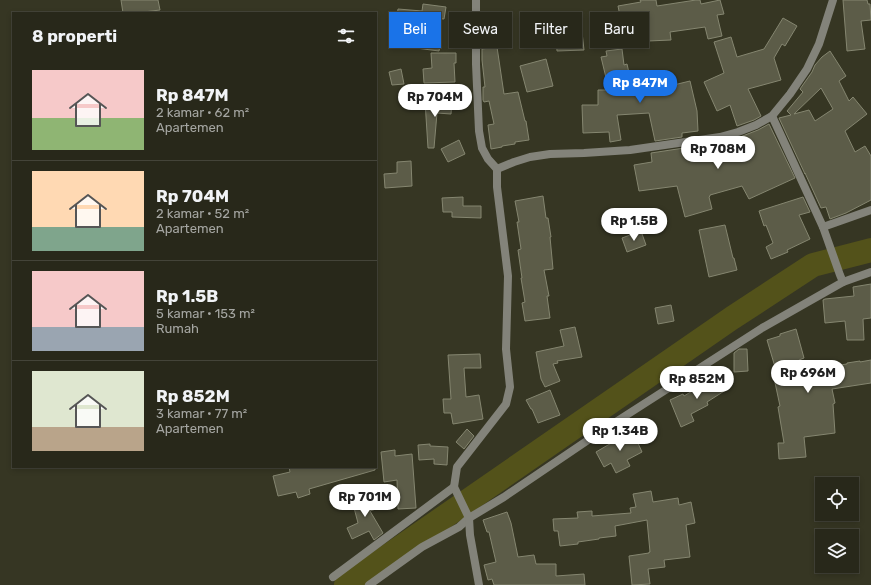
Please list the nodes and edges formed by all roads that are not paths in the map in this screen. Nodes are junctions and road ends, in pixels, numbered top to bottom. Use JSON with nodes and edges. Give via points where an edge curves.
{"nodes":[{"id":1,"x":476,"y":0,"type":"edge"},
{"id":2,"x":833,"y":0,"type":"edge"},
{"id":3,"x":772,"y":116,"type":"junction"},
{"id":4,"x":497,"y":169,"type":"junction"},
{"id":5,"x":871,"y":210,"type":"edge"},
{"id":6,"x":823,"y":227,"type":"junction"},
{"id":7,"x":871,"y":272,"type":"edge"},
{"id":8,"x":841,"y":279,"type":"junction"},
{"id":9,"x":455,"y":489,"type":"junction"},
{"id":10,"x":467,"y":514,"type":"junction"},
{"id":11,"x":333,"y":577,"type":"dead end"},
{"id":12,"x":369,"y":585,"type":"edge"},
{"id":13,"x":479,"y":585,"type":"edge"}],
"edges":[{"from":1,"to":4,"type":"street","via":[[479,131],[482,148]]},
{"from":2,"to":3,"type":"street","via":[[820,44],[807,69]]},
{"from":3,"to":4,"type":"street","via":[[738,132],[720,136],[630,150],[536,156]]},
{"from":3,"to":6,"type":"street"},
{"from":4,"to":9,"type":"street","via":[[508,276],[506,349],[510,387],[506,404],[457,467]]},
{"from":5,"to":6,"type":"street"},
{"from":6,"to":8,"type":"street"},
{"from":7,"to":8,"type":"street"},
{"from":8,"to":10,"type":"street","via":[[597,434],[504,497]]},
{"from":9,"to":10,"type":"street"},
{"from":9,"to":11,"type":"street"},
{"from":10,"to":12,"type":"street","via":[[460,528],[422,547]]},
{"from":10,"to":13,"type":"street"}]}
